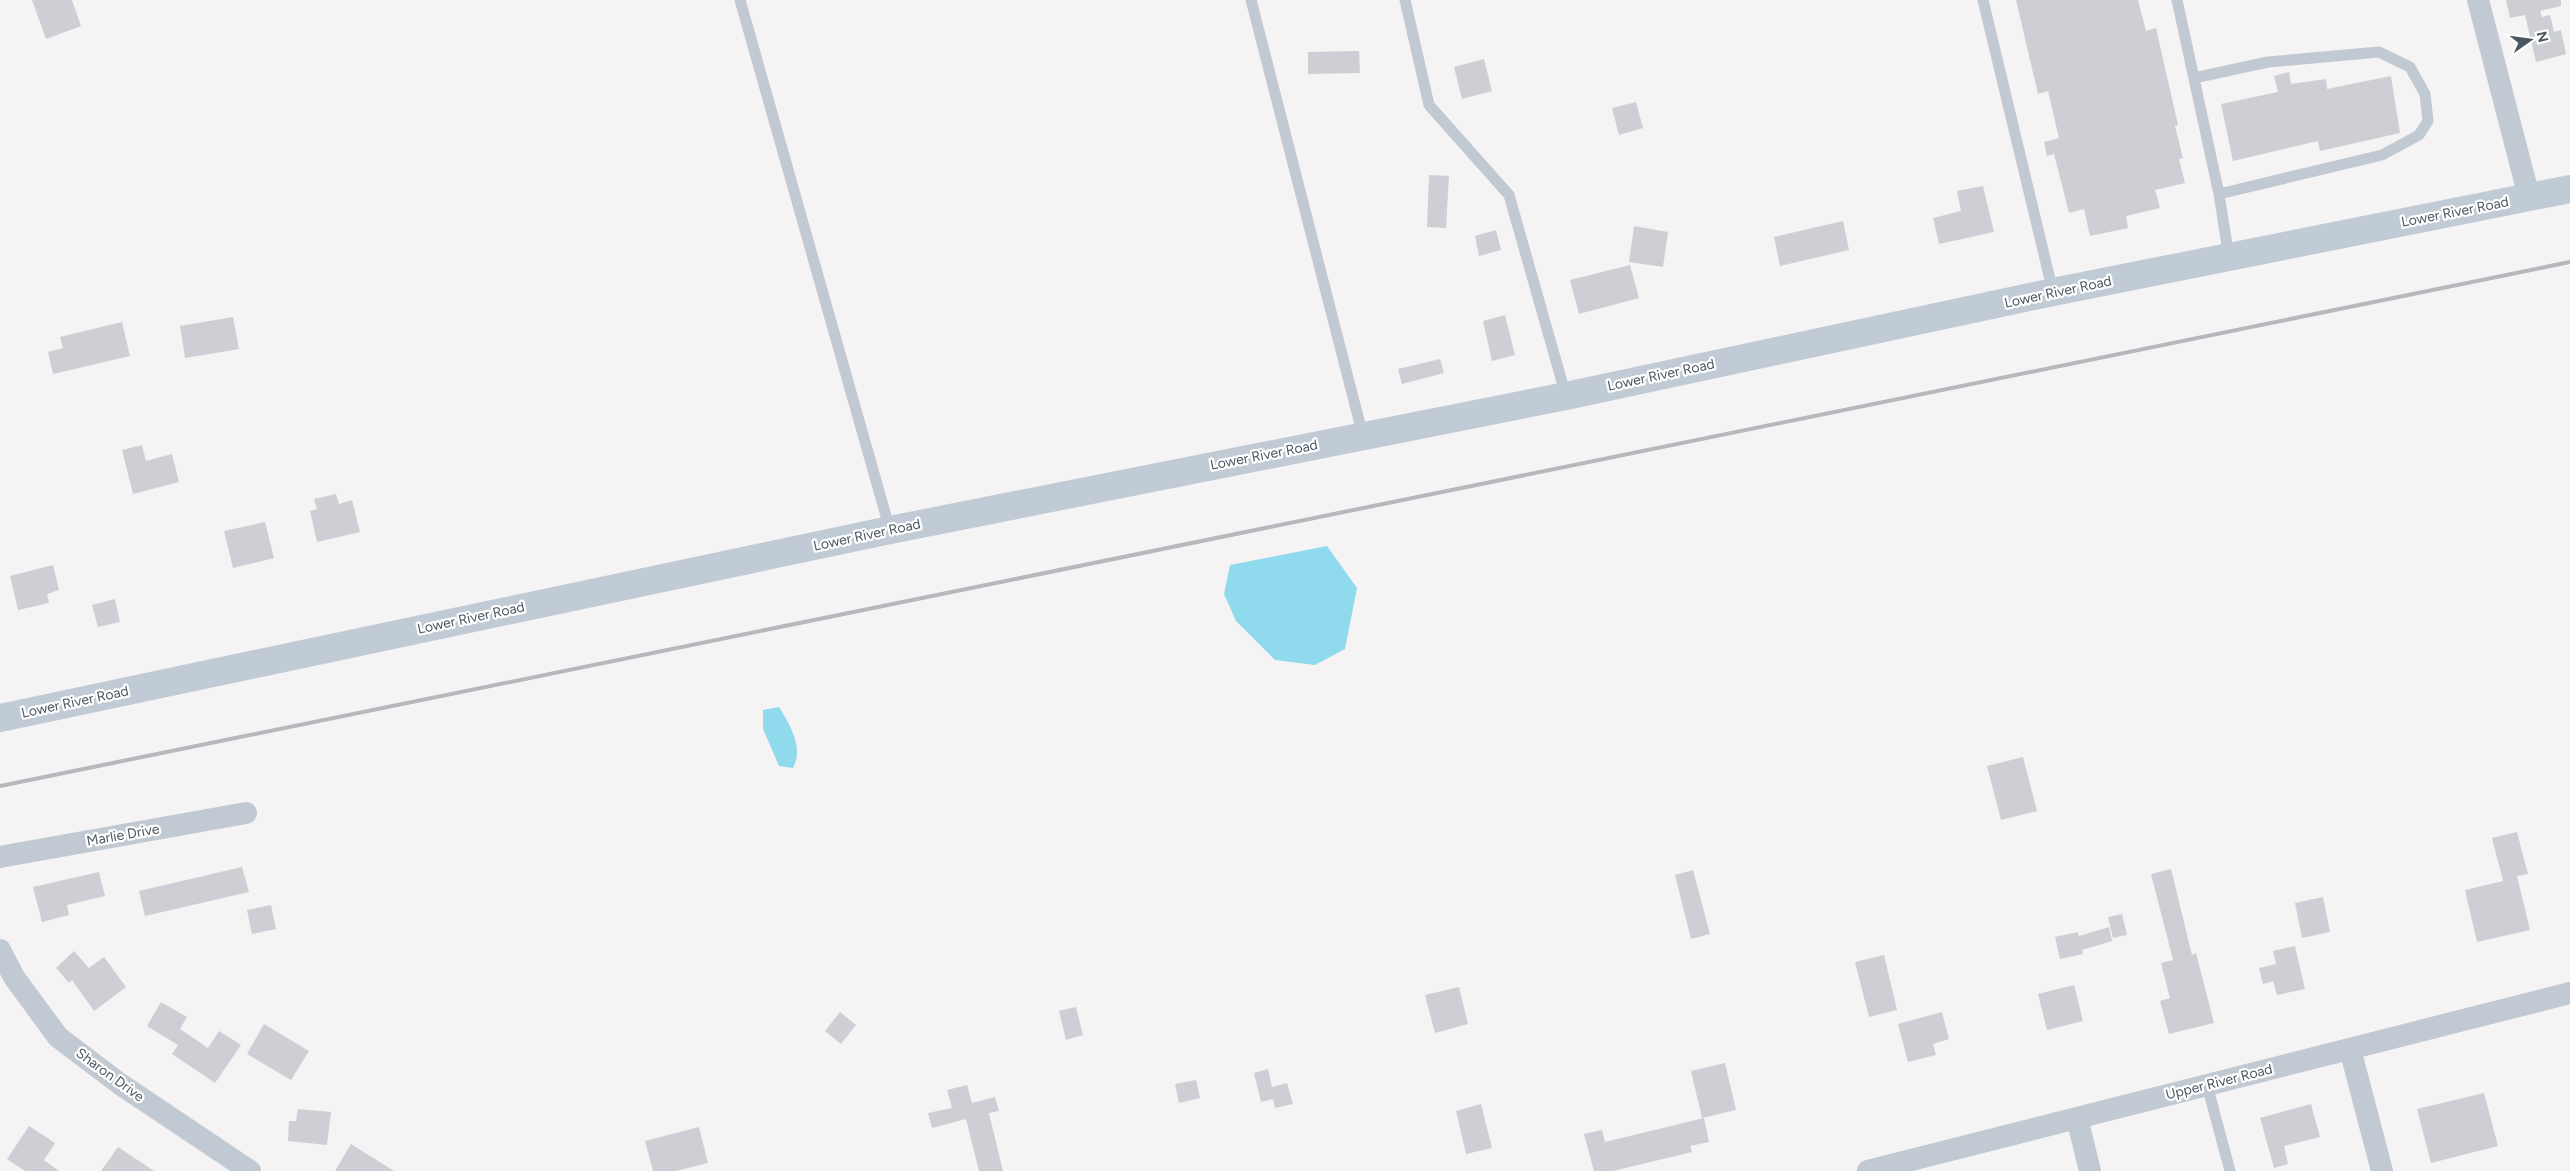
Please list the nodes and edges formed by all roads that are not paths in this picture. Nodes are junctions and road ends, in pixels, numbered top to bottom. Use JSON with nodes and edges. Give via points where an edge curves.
{"nodes":[{"id":1,"x":740,"y":0,"type":"edge"},
{"id":2,"x":1251,"y":0,"type":"edge"},
{"id":3,"x":1405,"y":0,"type":"edge"},
{"id":4,"x":1983,"y":0,"type":"edge"},
{"id":5,"x":2177,"y":0,"type":"edge"},
{"id":6,"x":2478,"y":0,"type":"edge"},
{"id":7,"x":2194,"y":78,"type":"junction"},
{"id":8,"x":2570,"y":189,"type":"edge"},
{"id":9,"x":2219,"y":194,"type":"junction"},
{"id":10,"x":2530,"y":197,"type":"junction"},
{"id":11,"x":2229,"y":258,"type":"junction"},
{"id":12,"x":2053,"y":292,"type":"junction"},
{"id":13,"x":1566,"y":396,"type":"junction"},
{"id":14,"x":1362,"y":436,"type":"junction"},
{"id":15,"x":890,"y":530,"type":"junction"},
{"id":16,"x":0,"y":718,"type":"edge"},
{"id":17,"x":246,"y":813,"type":"dead end"},
{"id":18,"x":0,"y":858,"type":"edge"},
{"id":19,"x":0,"y":950,"type":"edge"},
{"id":20,"x":2570,"y":993,"type":"edge"},
{"id":21,"x":2350,"y":1049,"type":"junction"},
{"id":22,"x":2207,"y":1086,"type":"junction"},
{"id":23,"x":2077,"y":1118,"type":"junction"},
{"id":24,"x":250,"y":1171,"type":"edge"},
{"id":25,"x":1868,"y":1171,"type":"edge"},
{"id":26,"x":2090,"y":1171,"type":"edge"},
{"id":27,"x":2230,"y":1171,"type":"edge"},
{"id":28,"x":2382,"y":1171,"type":"edge"}],
"edges":[{"from":1,"to":15,"type":"lane"},
{"from":2,"to":14,"type":"lane"},
{"from":3,"to":13,"type":"lane","via":[[1429,105],[1509,194]]},
{"from":4,"to":12,"type":"lane"},
{"from":5,"to":7,"type":"lane"},
{"from":6,"to":10,"type":"street"},
{"from":7,"to":9,"type":"lane"},
{"from":7,"to":9,"type":"lane","via":[[2268,62],[2379,52],[2410,66],[2425,94],[2428,121],[2419,135],[2382,155]]},
{"from":8,"to":10,"type":"street","name":"Lower River Road"},
{"from":9,"to":11,"type":"lane"},
{"from":10,"to":11,"type":"street","name":"Lower River Road"},
{"from":11,"to":12,"type":"street","name":"Lower River Road"},
{"from":12,"to":13,"type":"street","name":"Lower River Road"},
{"from":13,"to":14,"type":"street","name":"Lower River Road"},
{"from":14,"to":15,"type":"street","name":"Lower River Road"},
{"from":15,"to":16,"type":"street","name":"Lower River Road"},
{"from":17,"to":18,"type":"street","name":"Marlie Drive"},
{"from":19,"to":24,"type":"street","name":"Sharon Drive","via":[[14,978],[58,1037],[120,1084]]},
{"from":20,"to":21,"type":"street","name":"Upper River Road"},
{"from":21,"to":22,"type":"street","name":"Upper River Road"},
{"from":21,"to":28,"type":"street"},
{"from":22,"to":23,"type":"street","name":"Upper River Road"},
{"from":22,"to":27,"type":"lane"},
{"from":23,"to":25,"type":"street","name":"Upper River Road"},
{"from":23,"to":26,"type":"street"}]}
